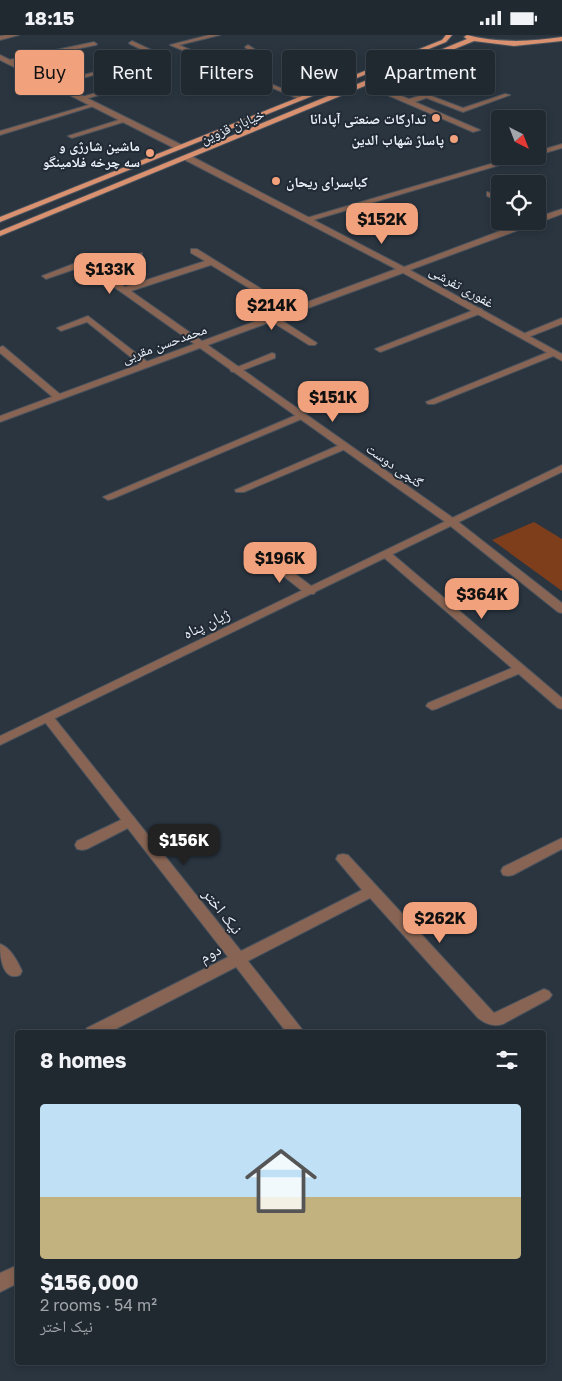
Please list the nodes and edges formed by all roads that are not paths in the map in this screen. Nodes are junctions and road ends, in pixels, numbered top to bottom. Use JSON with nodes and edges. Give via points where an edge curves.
{"nodes":[{"id":1,"x":16,"y":35,"type":"edge"},
{"id":2,"x":217,"y":35,"type":"edge"},
{"id":3,"x":449,"y":35,"type":"edge"},
{"id":4,"x":463,"y":35,"type":"edge"},
{"id":5,"x":0,"y":38,"type":"edge"},
{"id":6,"x":474,"y":39,"type":"junction"},
{"id":7,"x":562,"y":39,"type":"edge"},
{"id":8,"x":132,"y":43,"type":"dead end"},
{"id":9,"x":94,"y":44,"type":"dead end"},
{"id":10,"x":248,"y":47,"type":"dead end"},
{"id":11,"x":185,"y":50,"type":"edge"},
{"id":12,"x":252,"y":50,"type":"edge"},
{"id":13,"x":2,"y":58,"type":"edge"},
{"id":14,"x":15,"y":65,"type":"edge"},
{"id":15,"x":84,"y":76,"type":"edge"},
{"id":16,"x":364,"y":83,"type":"junction"},
{"id":17,"x":272,"y":86,"type":"edge"},
{"id":18,"x":75,"y":95,"type":"edge"},
{"id":19,"x":94,"y":95,"type":"edge"},
{"id":20,"x":429,"y":95,"type":"edge"},
{"id":21,"x":507,"y":95,"type":"dead end"},
{"id":22,"x":426,"y":96,"type":"junction"},
{"id":23,"x":81,"y":98,"type":"junction"},
{"id":24,"x":301,"y":98,"type":"junction"},
{"id":25,"x":408,"y":102,"type":"junction"},
{"id":26,"x":94,"y":105,"type":"junction"},
{"id":27,"x":125,"y":120,"type":"junction"},
{"id":28,"x":476,"y":130,"type":"dead end"},
{"id":29,"x":0,"y":133,"type":"edge"},
{"id":30,"x":72,"y":136,"type":"dead end"},
{"id":31,"x":562,"y":146,"type":"edge"},
{"id":32,"x":179,"y":147,"type":"junction"},
{"id":33,"x":546,"y":151,"type":"edge"},
{"id":34,"x":188,"y":158,"type":"junction"},
{"id":35,"x":496,"y":165,"type":"edge"},
{"id":36,"x":562,"y":211,"type":"edge"},
{"id":37,"x":546,"y":216,"type":"edge"},
{"id":38,"x":0,"y":219,"type":"edge"},
{"id":39,"x":307,"y":219,"type":"junction"},
{"id":40,"x":509,"y":230,"type":"edge"},
{"id":41,"x":0,"y":234,"type":"edge"},
{"id":42,"x":194,"y":251,"type":"dead end"},
{"id":43,"x":139,"y":255,"type":"dead end"},
{"id":44,"x":212,"y":263,"type":"junction"},
{"id":45,"x":93,"y":268,"type":"junction"},
{"id":46,"x":404,"y":270,"type":"junction"},
{"id":47,"x":46,"y":276,"type":"dead end"},
{"id":48,"x":124,"y":290,"type":"junction"},
{"id":49,"x":293,"y":311,"type":"junction"},
{"id":50,"x":479,"y":311,"type":"junction"},
{"id":51,"x":272,"y":318,"type":"junction"},
{"id":52,"x":562,"y":321,"type":"edge"},
{"id":53,"x":61,"y":328,"type":"dead end"},
{"id":54,"x":523,"y":336,"type":"junction"},
{"id":55,"x":312,"y":343,"type":"dead end"},
{"id":56,"x":200,"y":345,"type":"junction"},
{"id":57,"x":380,"y":349,"type":"dead end"},
{"id":58,"x":0,"y":350,"type":"edge"},
{"id":59,"x":272,"y":356,"type":"dead end"},
{"id":60,"x":558,"y":356,"type":"edge"},
{"id":61,"x":146,"y":365,"type":"junction"},
{"id":62,"x":235,"y":370,"type":"junction"},
{"id":63,"x":58,"y":397,"type":"junction"},
{"id":64,"x":431,"y":402,"type":"dead end"},
{"id":65,"x":302,"y":416,"type":"junction"},
{"id":66,"x":0,"y":419,"type":"edge"},
{"id":67,"x":344,"y":446,"type":"junction"},
{"id":68,"x":562,"y":468,"type":"edge"},
{"id":69,"x":240,"y":490,"type":"dead end"},
{"id":70,"x":108,"y":497,"type":"dead end"},
{"id":71,"x":452,"y":522,"type":"junction"},
{"id":72,"x":386,"y":554,"type":"junction"},
{"id":73,"x":266,"y":557,"type":"dead end"},
{"id":74,"x":310,"y":591,"type":"junction"},
{"id":75,"x":562,"y":609,"type":"edge"},
{"id":76,"x":519,"y":669,"type":"junction"},
{"id":77,"x":562,"y":705,"type":"edge"},
{"id":78,"x":432,"y":706,"type":"dead end"},
{"id":79,"x":48,"y":718,"type":"junction"},
{"id":80,"x":0,"y":741,"type":"edge"},
{"id":81,"x":129,"y":821,"type":"junction"},
{"id":82,"x":562,"y":843,"type":"edge"},
{"id":83,"x":82,"y":845,"type":"dead end"},
{"id":84,"x":343,"y":859,"type":"dead end"},
{"id":85,"x":508,"y":871,"type":"dead end"},
{"id":86,"x":372,"y":891,"type":"junction"},
{"id":87,"x":0,"y":950,"type":"edge"},
{"id":88,"x":238,"y":958,"type":"junction"},
{"id":89,"x":14,"y":971,"type":"dead end"},
{"id":90,"x":544,"y":995,"type":"dead end"},
{"id":91,"x":98,"y":1030,"type":"edge"},
{"id":92,"x":295,"y":1030,"type":"edge"},
{"id":93,"x":15,"y":1275,"type":"edge"},
{"id":94,"x":0,"y":1283,"type":"edge"}],
"edges":[{"from":1,"to":5,"type":"street"},
{"from":2,"to":11,"type":"street","via":[[173,45]]},
{"from":3,"to":24,"type":"main road","name":"خیابان قزوین","via":[[444,41]]},
{"from":4,"to":6,"type":"main road"},
{"from":6,"to":7,"type":"main road","via":[[511,43]]},
{"from":6,"to":16,"type":"main road","name":"خیابان قزوین"},
{"from":8,"to":15,"type":"street","via":[[161,56]]},
{"from":9,"to":13,"type":"street"},
{"from":10,"to":12,"type":"street"},
{"from":13,"to":14,"type":"street"},
{"from":16,"to":25,"type":"street"},
{"from":16,"to":34,"type":"main road","name":"خیابان قزوین"},
{"from":17,"to":24,"type":"street"},
{"from":18,"to":23,"type":"street"},
{"from":19,"to":23,"type":"street"},
{"from":20,"to":22,"type":"street"},
{"from":21,"to":22,"type":"street","via":[[462,110]]},
{"from":22,"to":25,"type":"street"},
{"from":23,"to":26,"type":"street"},
{"from":24,"to":32,"type":"main road","name":"خیابان قزوین"},
{"from":25,"to":28,"type":"street"},
{"from":26,"to":27,"type":"street"},
{"from":26,"to":29,"type":"street"},
{"from":27,"to":30,"type":"street"},
{"from":27,"to":32,"type":"street"},
{"from":31,"to":33,"type":"street"},
{"from":32,"to":38,"type":"main road","name":"خیابان قزوین"},
{"from":34,"to":39,"type":"street","name":"غفوری تفرشی"},
{"from":34,"to":41,"type":"main road","name":"خیابان قزوین"},
{"from":35,"to":39,"type":"street"},
{"from":36,"to":37,"type":"street","name":"محمدحسن مقربی"},
{"from":39,"to":46,"type":"street","name":"غفوری تفرشی"},
{"from":40,"to":46,"type":"street","name":"محمدحسن مقربی"},
{"from":42,"to":44,"type":"street"},
{"from":43,"to":45,"type":"street"},
{"from":44,"to":48,"type":"street"},
{"from":44,"to":49,"type":"street"},
{"from":45,"to":47,"type":"street","via":[[81,264]]},
{"from":45,"to":48,"type":"street","name":"گنجی دوست"},
{"from":46,"to":49,"type":"street","name":"محمدحسن مقربی"},
{"from":46,"to":50,"type":"street","name":"غفوری تفرشی"},
{"from":48,"to":56,"type":"street","name":"گنجی دوست"},
{"from":49,"to":51,"type":"street","name":"محمدحسن مقربی"},
{"from":50,"to":54,"type":"street","name":"غفوری تفرشی"},
{"from":50,"to":57,"type":"street"},
{"from":51,"to":55,"type":"street"},
{"from":51,"to":56,"type":"street","name":"محمدحسن مقربی"},
{"from":52,"to":54,"type":"street"},
{"from":53,"to":61,"type":"street","via":[[88,319]]},
{"from":54,"to":60,"type":"street","name":"غفوری تفرشی"},
{"from":56,"to":61,"type":"street","name":"محمدحسن مقربی"},
{"from":56,"to":62,"type":"street","name":"گنجی دوست"},
{"from":58,"to":63,"type":"street","via":[[3,349]]},
{"from":59,"to":62,"type":"street"},
{"from":60,"to":64,"type":"street"},
{"from":61,"to":63,"type":"street","name":"محمدحسن مقربی"},
{"from":62,"to":65,"type":"street","name":"گنجی دوست"},
{"from":63,"to":66,"type":"street","name":"محمدحسن مقربی"},
{"from":65,"to":67,"type":"street","name":"گنجی دوست"},
{"from":65,"to":70,"type":"street"},
{"from":67,"to":69,"type":"street"},
{"from":67,"to":71,"type":"street","name":"گنجی دوست"},
{"from":68,"to":71,"type":"street","name":"ژیان پناه"},
{"from":71,"to":72,"type":"street","name":"ژیان پناه"},
{"from":71,"to":75,"type":"street","name":"گنجی دوست"},
{"from":72,"to":74,"type":"street","name":"ژیان پناه"},
{"from":72,"to":76,"type":"street"},
{"from":73,"to":74,"type":"street"},
{"from":74,"to":79,"type":"street","name":"ژیان پناه"},
{"from":76,"to":77,"type":"street"},
{"from":76,"to":78,"type":"street"},
{"from":79,"to":80,"type":"street","name":"ژیان پناه"},
{"from":79,"to":81,"type":"street","name":"نیک اختر"},
{"from":81,"to":83,"type":"street"},
{"from":81,"to":88,"type":"street","name":"نیک اختر"},
{"from":82,"to":85,"type":"street"},
{"from":84,"to":86,"type":"street"},
{"from":86,"to":88,"type":"street","name":"دوم"},
{"from":86,"to":90,"type":"street","via":[[491,1019],[498,1019]]},
{"from":87,"to":89,"type":"street"},
{"from":88,"to":91,"type":"street","name":"دوم"},
{"from":88,"to":92,"type":"street","name":"نیک اختر"},
{"from":93,"to":94,"type":"street"}]}
